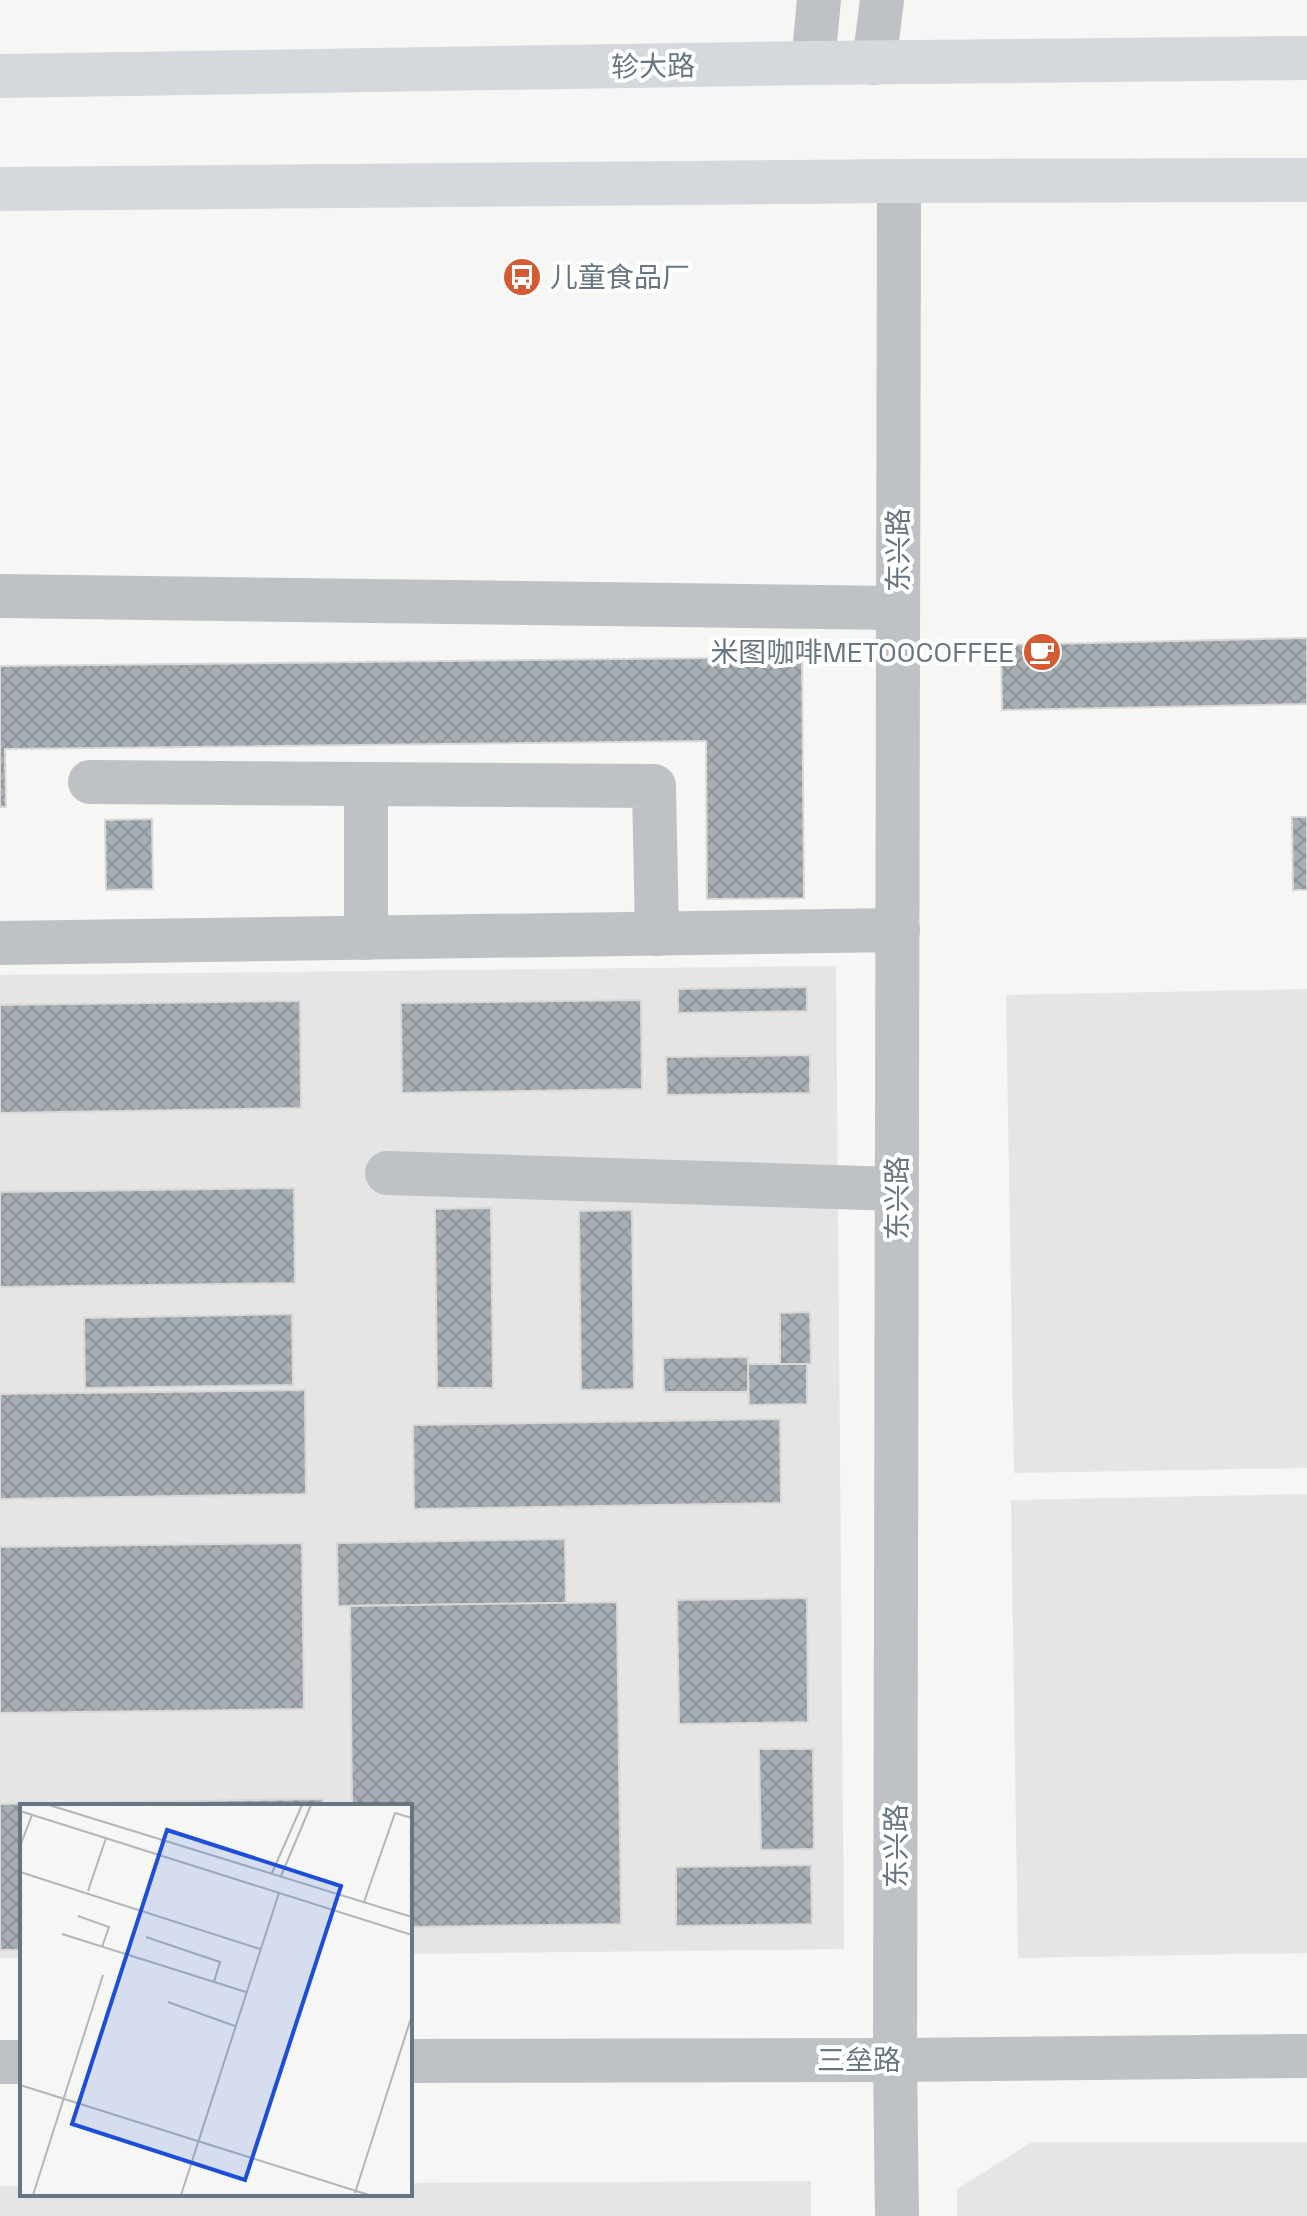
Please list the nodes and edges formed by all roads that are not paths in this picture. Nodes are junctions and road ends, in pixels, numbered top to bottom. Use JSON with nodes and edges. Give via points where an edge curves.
{"nodes":[{"id":1,"x":819,"y":0,"type":"edge"},
{"id":2,"x":882,"y":0,"type":"edge"},
{"id":3,"x":1307,"y":58,"type":"edge"},
{"id":4,"x":813,"y":63,"type":"junction"},
{"id":5,"x":874,"y":63,"type":"junction"},
{"id":6,"x":0,"y":76,"type":"edge"},
{"id":7,"x":1307,"y":180,"type":"edge"},
{"id":8,"x":899,"y":181,"type":"junction"},
{"id":9,"x":0,"y":189,"type":"edge"},
{"id":10,"x":0,"y":596,"type":"edge"},
{"id":11,"x":898,"y":608,"type":"junction"},
{"id":12,"x":90,"y":782,"type":"dead end"},
{"id":13,"x":366,"y":784,"type":"junction"},
{"id":14,"x":898,"y":930,"type":"junction"},
{"id":15,"x":657,"y":934,"type":"junction"},
{"id":16,"x":366,"y":938,"type":"junction"},
{"id":17,"x":0,"y":943,"type":"edge"},
{"id":18,"x":387,"y":1173,"type":"dead end"},
{"id":19,"x":897,"y":1189,"type":"junction"},
{"id":20,"x":1307,"y":2056,"type":"edge"},
{"id":21,"x":895,"y":2060,"type":"junction"},
{"id":22,"x":412,"y":2061,"type":"edge"},
{"id":23,"x":897,"y":2216,"type":"edge"}],
"edges":[{"from":1,"to":4,"type":"street"},
{"from":2,"to":5,"type":"street"},
{"from":3,"to":5,"type":"highway","name":"轸大路"},
{"from":4,"to":5,"type":"highway","name":"轸大路"},
{"from":4,"to":6,"type":"highway","name":"轸大路"},
{"from":7,"to":8,"type":"highway"},
{"from":8,"to":9,"type":"highway"},
{"from":8,"to":11,"type":"street","name":"东兴路"},
{"from":10,"to":11,"type":"street"},
{"from":11,"to":14,"type":"street","name":"东兴路"},
{"from":12,"to":13,"type":"street"},
{"from":13,"to":15,"type":"street","via":[[654,786]]},
{"from":13,"to":16,"type":"street"},
{"from":14,"to":15,"type":"street"},
{"from":14,"to":19,"type":"street","name":"东兴路"},
{"from":15,"to":16,"type":"street"},
{"from":16,"to":17,"type":"street"},
{"from":18,"to":19,"type":"street"},
{"from":19,"to":21,"type":"street","name":"东兴路"},
{"from":20,"to":21,"type":"street","name":"三垒路"},
{"from":21,"to":22,"type":"street","name":"三垒路"},
{"from":21,"to":23,"type":"street","name":"东兴路"}]}
